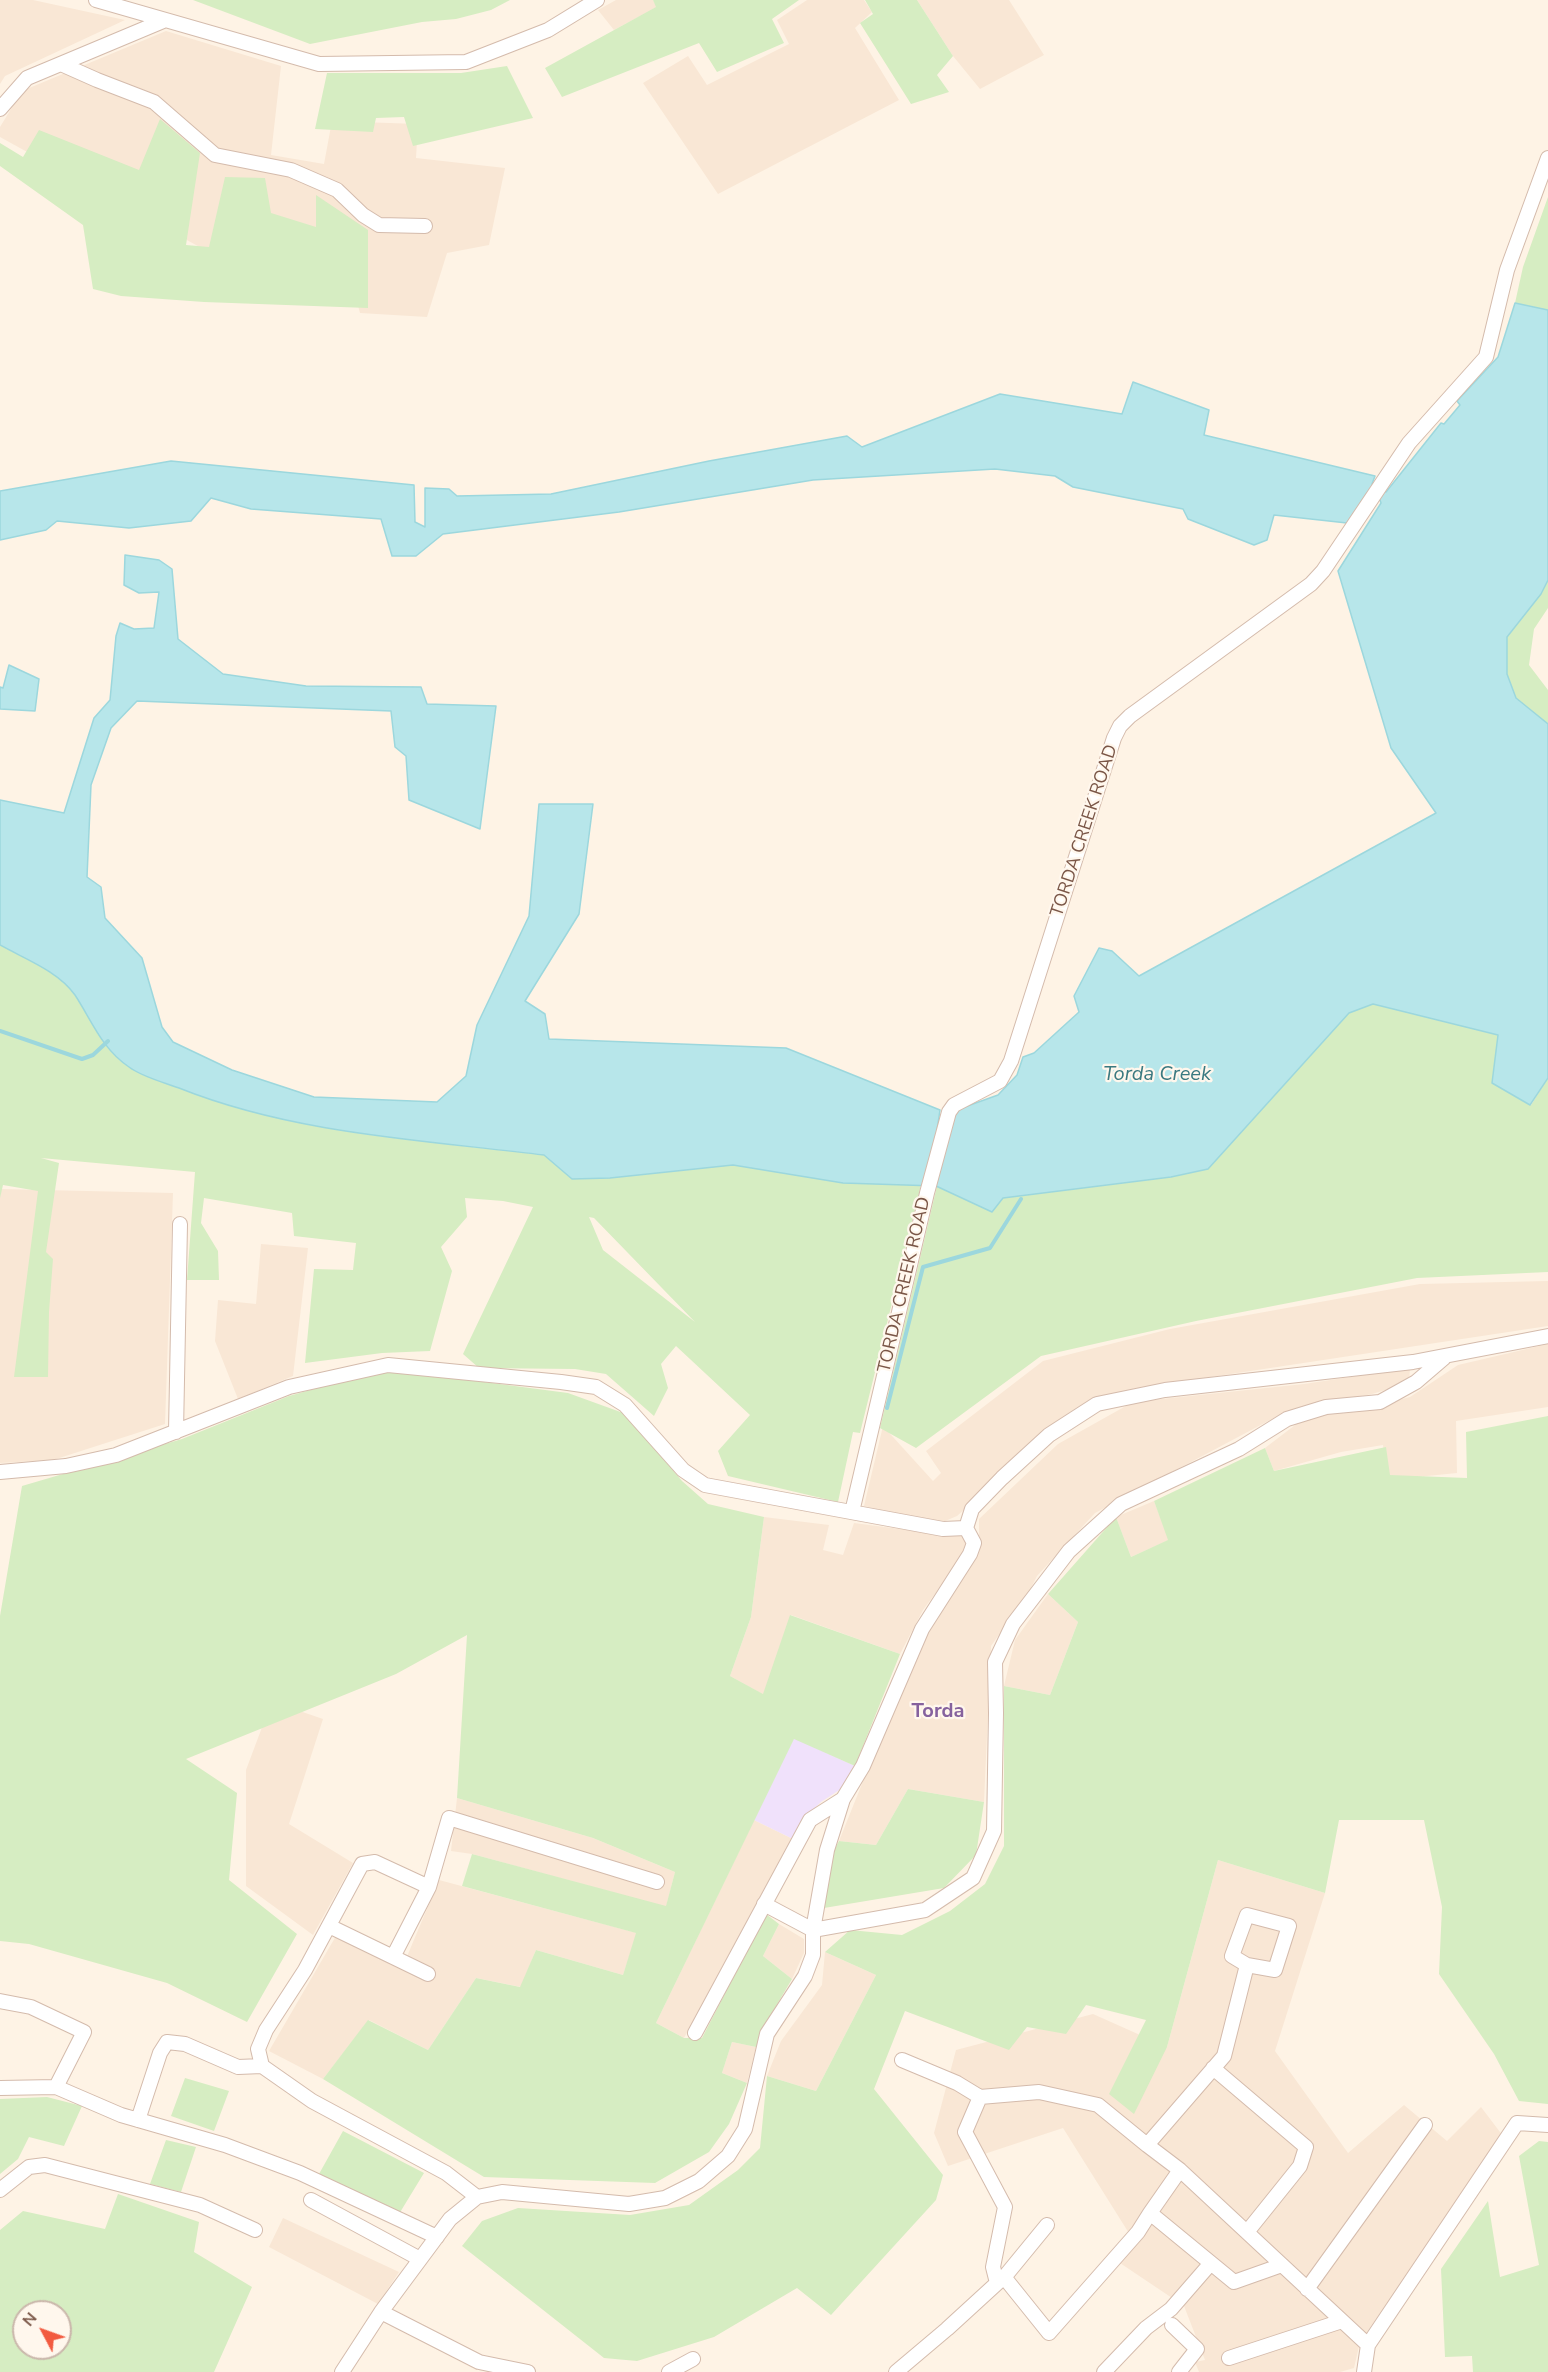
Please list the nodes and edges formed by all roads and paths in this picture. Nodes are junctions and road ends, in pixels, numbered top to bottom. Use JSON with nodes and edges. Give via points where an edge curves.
{"nodes":[{"id":1,"x":96,"y":0,"type":"edge"},
{"id":2,"x":597,"y":0,"type":"edge"},
{"id":3,"x":163,"y":21,"type":"junction"},
{"id":4,"x":61,"y":64,"type":"junction"},
{"id":5,"x":1,"y":104,"type":"edge"},
{"id":6,"x":1548,"y":158,"type":"edge"},
{"id":7,"x":425,"y":226,"type":"dead end"},
{"id":8,"x":180,"y":1224,"type":"dead end"},
{"id":9,"x":1548,"y":1336,"type":"edge"},
{"id":10,"x":1445,"y":1357,"type":"junction"},
{"id":11,"x":176,"y":1432,"type":"junction"},
{"id":12,"x":0,"y":1472,"type":"edge"},
{"id":13,"x":852,"y":1512,"type":"junction"},
{"id":14,"x":966,"y":1528,"type":"junction"},
{"id":15,"x":843,"y":1799,"type":"junction"},
{"id":16,"x":657,"y":1882,"type":"dead end"},
{"id":17,"x":429,"y":1887,"type":"junction"},
{"id":18,"x":764,"y":1904,"type":"junction"},
{"id":19,"x":329,"y":1926,"type":"junction"},
{"id":20,"x":813,"y":1930,"type":"junction"},
{"id":21,"x":393,"y":1957,"type":"junction"},
{"id":22,"x":1247,"y":1965,"type":"junction"},
{"id":23,"x":428,"y":1974,"type":"dead end"},
{"id":24,"x":0,"y":2001,"type":"edge"},
{"id":25,"x":695,"y":2033,"type":"dead end"},
{"id":26,"x":902,"y":2060,"type":"dead end"},
{"id":27,"x":262,"y":2066,"type":"junction"},
{"id":28,"x":1214,"y":2068,"type":"junction"},
{"id":29,"x":56,"y":2087,"type":"junction"},
{"id":30,"x":0,"y":2088,"type":"edge"},
{"id":31,"x":980,"y":2097,"type":"junction"},
{"id":32,"x":138,"y":2120,"type":"junction"},
{"id":33,"x":1425,"y":2125,"type":"dead end"},
{"id":34,"x":1548,"y":2125,"type":"edge"},
{"id":35,"x":1147,"y":2145,"type":"junction"},
{"id":36,"x":1180,"y":2170,"type":"junction"},
{"id":37,"x":0,"y":2190,"type":"edge"},
{"id":38,"x":477,"y":2197,"type":"junction"},
{"id":39,"x":311,"y":2200,"type":"dead end"},
{"id":40,"x":1150,"y":2214,"type":"junction"},
{"id":41,"x":1047,"y":2225,"type":"dead end"},
{"id":42,"x":255,"y":2230,"type":"dead end"},
{"id":43,"x":1247,"y":2232,"type":"junction"},
{"id":44,"x":437,"y":2237,"type":"junction"},
{"id":45,"x":420,"y":2259,"type":"junction"},
{"id":46,"x":1211,"y":2263,"type":"junction"},
{"id":47,"x":1282,"y":2265,"type":"junction"},
{"id":48,"x":1000,"y":2280,"type":"junction"},
{"id":49,"x":1307,"y":2289,"type":"junction"},
{"id":50,"x":381,"y":2312,"type":"junction"},
{"id":51,"x":1342,"y":2321,"type":"junction"},
{"id":52,"x":1172,"y":2325,"type":"dead end"},
{"id":53,"x":1368,"y":2345,"type":"junction"},
{"id":54,"x":1229,"y":2358,"type":"dead end"},
{"id":55,"x":693,"y":2359,"type":"dead end"},
{"id":56,"x":342,"y":2372,"type":"edge"},
{"id":57,"x":528,"y":2372,"type":"edge"},
{"id":58,"x":669,"y":2372,"type":"edge"},
{"id":59,"x":896,"y":2372,"type":"edge"},
{"id":60,"x":1104,"y":2372,"type":"edge"},
{"id":61,"x":1179,"y":2372,"type":"edge"},
{"id":62,"x":1364,"y":2372,"type":"edge"}],
"edges":[{"from":1,"to":3,"type":"street"},
{"from":2,"to":3,"type":"street","via":[[548,30],[466,62],[319,64]]},
{"from":3,"to":4,"type":"street"},
{"from":4,"to":5,"type":"street","via":[[27,78]]},
{"from":4,"to":7,"type":"street","via":[[154,102],[215,155],[291,170],[337,190],[379,225]]},
{"from":6,"to":13,"type":"street","name":"TORDA CREEK ROAD","via":[[1507,270],[1486,357],[1410,443],[1311,584],[1120,726],[1011,1061],[1000,1081],[954,1105],[949,1112]]},
{"from":8,"to":11,"type":"street"},
{"from":9,"to":10,"type":"street"},
{"from":10,"to":14,"type":"street","via":[[1165,1390],[1097,1404],[1049,1435],[1002,1478],[972,1509]]},
{"from":10,"to":20,"type":"street","via":[[1416,1382],[1380,1402],[1326,1407],[1287,1419],[1239,1449],[1121,1504],[1112,1512],[1069,1551],[1013,1624],[994,1662],[994,1831],[974,1878],[925,1910]]},
{"from":11,"to":12,"type":"street","via":[[116,1455],[66,1466]]},
{"from":11,"to":13,"type":"street","via":[[289,1387],[388,1365],[561,1382],[596,1387],[625,1405],[683,1470],[705,1485]]},
{"from":13,"to":14,"type":"street","via":[[943,1529]]},
{"from":14,"to":15,"type":"street","via":[[974,1543],[970,1554],[922,1629],[863,1766]]},
{"from":15,"to":18,"type":"street","via":[[810,1820]]},
{"from":15,"to":20,"type":"street","via":[[827,1850]]},
{"from":16,"to":17,"type":"street","via":[[449,1818]]},
{"from":17,"to":19,"type":"street","via":[[375,1862],[362,1864]]},
{"from":17,"to":21,"type":"street"},
{"from":18,"to":20,"type":"street"},
{"from":18,"to":25,"type":"street"},
{"from":19,"to":21,"type":"street"},
{"from":19,"to":27,"type":"street","via":[[266,2030],[258,2049]]},
{"from":20,"to":38,"type":"street","via":[[813,1955],[804,1976],[767,2034],[745,2129],[728,2156],[699,2181],[665,2198],[629,2204],[502,2192]]},
{"from":21,"to":23,"type":"street"},
{"from":22,"to":22,"type":"street","via":[[1232,1956],[1248,1915],[1289,1926],[1275,1970]]},
{"from":22,"to":28,"type":"street","via":[[1224,2056]]},
{"from":24,"to":29,"type":"street","via":[[31,2007],[84,2032]]},
{"from":26,"to":31,"type":"street"},
{"from":27,"to":32,"type":"street","via":[[238,2067],[186,2044],[167,2042]]},
{"from":27,"to":38,"type":"street","via":[[312,2102],[446,2173]]},
{"from":28,"to":35,"type":"street"},
{"from":28,"to":43,"type":"street","via":[[1305,2147],[1300,2166]]},
{"from":29,"to":30,"type":"street"},
{"from":29,"to":32,"type":"street"},
{"from":31,"to":35,"type":"street","via":[[1038,2092],[1098,2105]]},
{"from":31,"to":48,"type":"street","via":[[965,2132],[1005,2207],[993,2267]]},
{"from":32,"to":44,"type":"street","via":[[225,2145],[300,2173]]},
{"from":33,"to":49,"type":"street"},
{"from":34,"to":53,"type":"street","via":[[1517,2123]]},
{"from":35,"to":36,"type":"street"},
{"from":36,"to":40,"type":"street"},
{"from":36,"to":43,"type":"street"},
{"from":37,"to":42,"type":"street","via":[[29,2167],[45,2165],[200,2205]]},
{"from":38,"to":44,"type":"street","via":[[450,2219]]},
{"from":39,"to":45,"type":"street"},
{"from":40,"to":46,"type":"street"},
{"from":40,"to":48,"type":"street","via":[[1049,2333]]},
{"from":41,"to":48,"type":"street"},
{"from":43,"to":47,"type":"street"},
{"from":44,"to":45,"type":"street"},
{"from":45,"to":50,"type":"street"},
{"from":46,"to":47,"type":"street","via":[[1234,2282]]},
{"from":46,"to":60,"type":"street","via":[[1171,2309],[1146,2328]]},
{"from":47,"to":49,"type":"street"},
{"from":48,"to":59,"type":"street"},
{"from":49,"to":51,"type":"street"},
{"from":50,"to":56,"type":"street"},
{"from":50,"to":57,"type":"street","via":[[479,2362]]},
{"from":51,"to":53,"type":"street"},
{"from":51,"to":54,"type":"street"},
{"from":52,"to":61,"type":"street","via":[[1197,2349]]},
{"from":53,"to":62,"type":"street"},
{"from":55,"to":58,"type":"street"}]}
